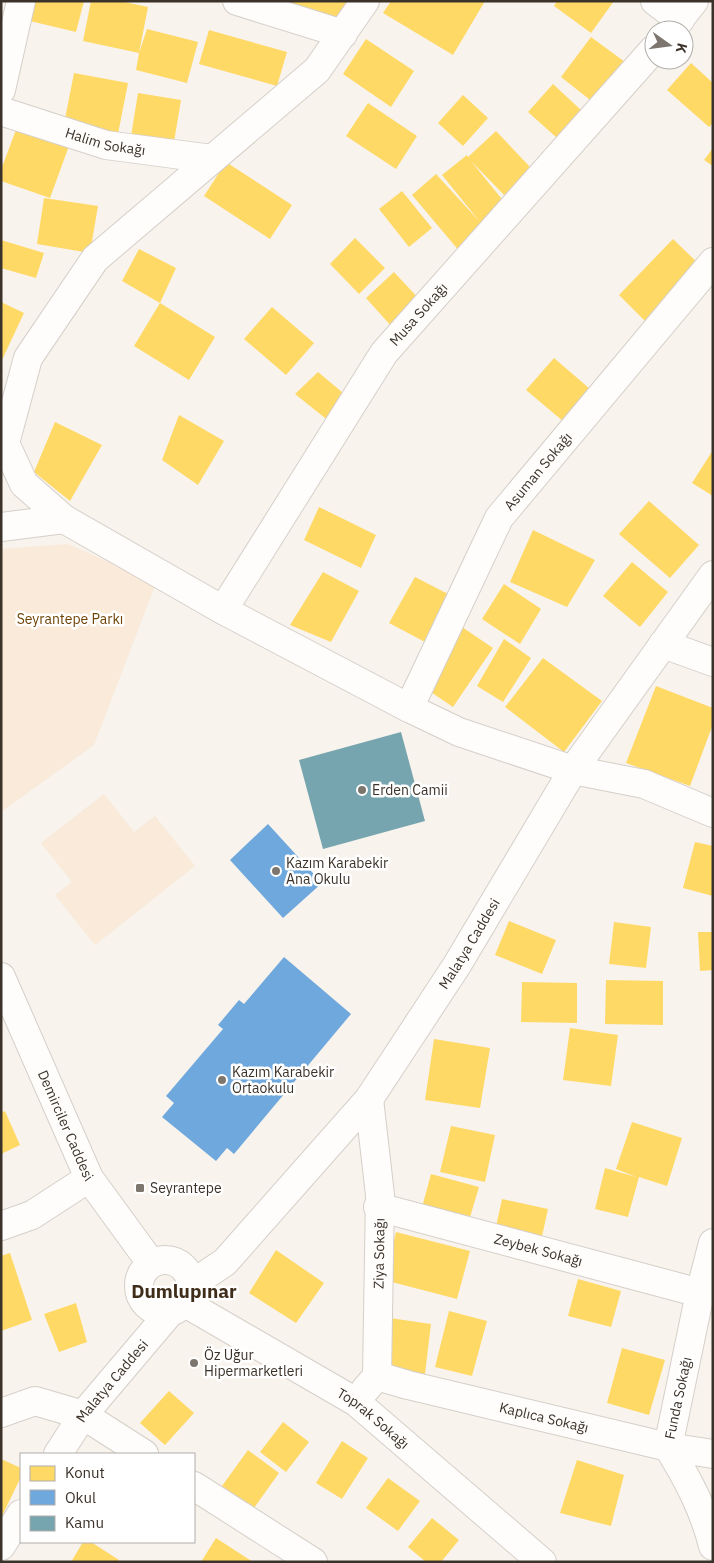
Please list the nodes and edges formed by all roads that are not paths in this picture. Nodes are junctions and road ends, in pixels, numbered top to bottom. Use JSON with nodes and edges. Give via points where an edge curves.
{"nodes":[{"id":1,"x":21,"y":1,"type":"edge"},
{"id":2,"x":237,"y":1,"type":"edge"},
{"id":3,"x":366,"y":1,"type":"edge"},
{"id":4,"x":656,"y":1,"type":"edge"},
{"id":5,"x":681,"y":17,"type":"edge"},
{"id":6,"x":343,"y":34,"type":"junction"},
{"id":7,"x":644,"y":60,"type":"edge"},
{"id":8,"x":1,"y":90,"type":"edge"},
{"id":9,"x":1,"y":111,"type":"edge"},
{"id":10,"x":212,"y":160,"type":"junction"},
{"id":11,"x":713,"y":262,"type":"edge"},
{"id":12,"x":64,"y":519,"type":"junction"},
{"id":13,"x":1,"y":527,"type":"edge"},
{"id":14,"x":713,"y":575,"type":"edge"},
{"id":15,"x":224,"y":610,"type":"junction"},
{"id":16,"x":663,"y":644,"type":"junction"},
{"id":17,"x":713,"y":662,"type":"edge"},
{"id":18,"x":409,"y":708,"type":"junction"},
{"id":19,"x":573,"y":770,"type":"junction"},
{"id":20,"x":713,"y":813,"type":"edge"},
{"id":21,"x":1,"y":977,"type":"edge"},
{"id":22,"x":369,"y":1099,"type":"junction"},
{"id":23,"x":89,"y":1178,"type":"junction"},
{"id":24,"x":378,"y":1207,"type":"junction"},
{"id":25,"x":1,"y":1226,"type":"edge"},
{"id":26,"x":713,"y":1242,"type":"edge"},
{"id":27,"x":151,"y":1263,"type":"junction"},
{"id":28,"x":700,"y":1293,"type":"junction"},
{"id":29,"x":183,"y":1299,"type":"junction"},
{"id":30,"x":377,"y":1376,"type":"junction"},
{"id":31,"x":356,"y":1402,"type":"junction"},
{"id":32,"x":1,"y":1413,"type":"edge"},
{"id":33,"x":83,"y":1415,"type":"junction"},
{"id":34,"x":668,"y":1447,"type":"junction"},
{"id":35,"x":59,"y":1453,"type":"edge"},
{"id":36,"x":142,"y":1453,"type":"edge"},
{"id":37,"x":713,"y":1454,"type":"edge"},
{"id":38,"x":195,"y":1487,"type":"edge"},
{"id":39,"x":20,"y":1516,"type":"edge"},
{"id":40,"x":1,"y":1546,"type":"edge"},
{"id":41,"x":713,"y":1546,"type":"edge"},
{"id":42,"x":313,"y":1562,"type":"edge"},
{"id":43,"x":542,"y":1562,"type":"edge"}],
"edges":[{"from":1,"to":8,"type":"street"},
{"from":2,"to":6,"type":"street"},
{"from":3,"to":6,"type":"street"},
{"from":4,"to":5,"type":"street"},
{"from":6,"to":10,"type":"street","via":[[317,70]]},
{"from":7,"to":15,"type":"street","name":"Musa Sokağı","via":[[384,353]]},
{"from":9,"to":10,"type":"street","name":"Halim Sokağı","via":[[106,145]]},
{"from":10,"to":12,"type":"street","via":[[95,259],[28,358],[5,443],[24,484]]},
{"from":11,"to":18,"type":"street","name":"Asuman Sokağı","via":[[499,518]]},
{"from":12,"to":13,"type":"street"},
{"from":12,"to":15,"type":"street"},
{"from":14,"to":16,"type":"street","name":"Malatya Caddesi"},
{"from":15,"to":18,"type":"street"},
{"from":16,"to":17,"type":"street"},
{"from":16,"to":19,"type":"street","name":"Malatya Caddesi"},
{"from":18,"to":19,"type":"street","via":[[459,732]]},
{"from":19,"to":20,"type":"street","via":[[644,784]]},
{"from":19,"to":22,"type":"street","name":"Malatya Caddesi","via":[[457,966]]},
{"from":21,"to":23,"type":"street","name":"Demirciler Caddesi"},
{"from":22,"to":24,"type":"street","name":"Ziya Sokağı","via":[[380,1194]]},
{"from":22,"to":29,"type":"street","name":"Malatya Caddesi","via":[[226,1262]]},
{"from":23,"to":25,"type":"street","via":[[32,1215]]},
{"from":23,"to":27,"type":"street","name":"Demirciler Caddesi"},
{"from":24,"to":28,"type":"street","name":"Zeybek Sokağı"},
{"from":24,"to":30,"type":"street","name":"Ziya Sokağı"},
{"from":26,"to":28,"type":"street","name":"Funda Sokağı"},
{"from":27,"to":29,"type":"street","via":[[169,1260],[185,1268]]},
{"from":27,"to":29,"type":"street","via":[[141,1276],[143,1299],[155,1310]]},
{"from":28,"to":34,"type":"street","name":"Funda Sokağı"},
{"from":29,"to":31,"type":"street","name":"Toprak Sokağı"},
{"from":29,"to":33,"type":"street","name":"Malatya Caddesi"},
{"from":30,"to":31,"type":"street"},
{"from":30,"to":34,"type":"street","name":"Kaplıca Sokağı"},
{"from":31,"to":43,"type":"street","name":"Toprak Sokağı"},
{"from":32,"to":33,"type":"street","via":[[35,1401]]},
{"from":33,"to":35,"type":"street","name":"Malatya Caddesi"},
{"from":33,"to":36,"type":"street"},
{"from":34,"to":37,"type":"street","name":"Kaplıca Sokağı"},
{"from":34,"to":41,"type":"street","name":"Funda Sokağı","via":[[706,1518]]},
{"from":38,"to":42,"type":"street"},
{"from":39,"to":40,"type":"street"}]}
